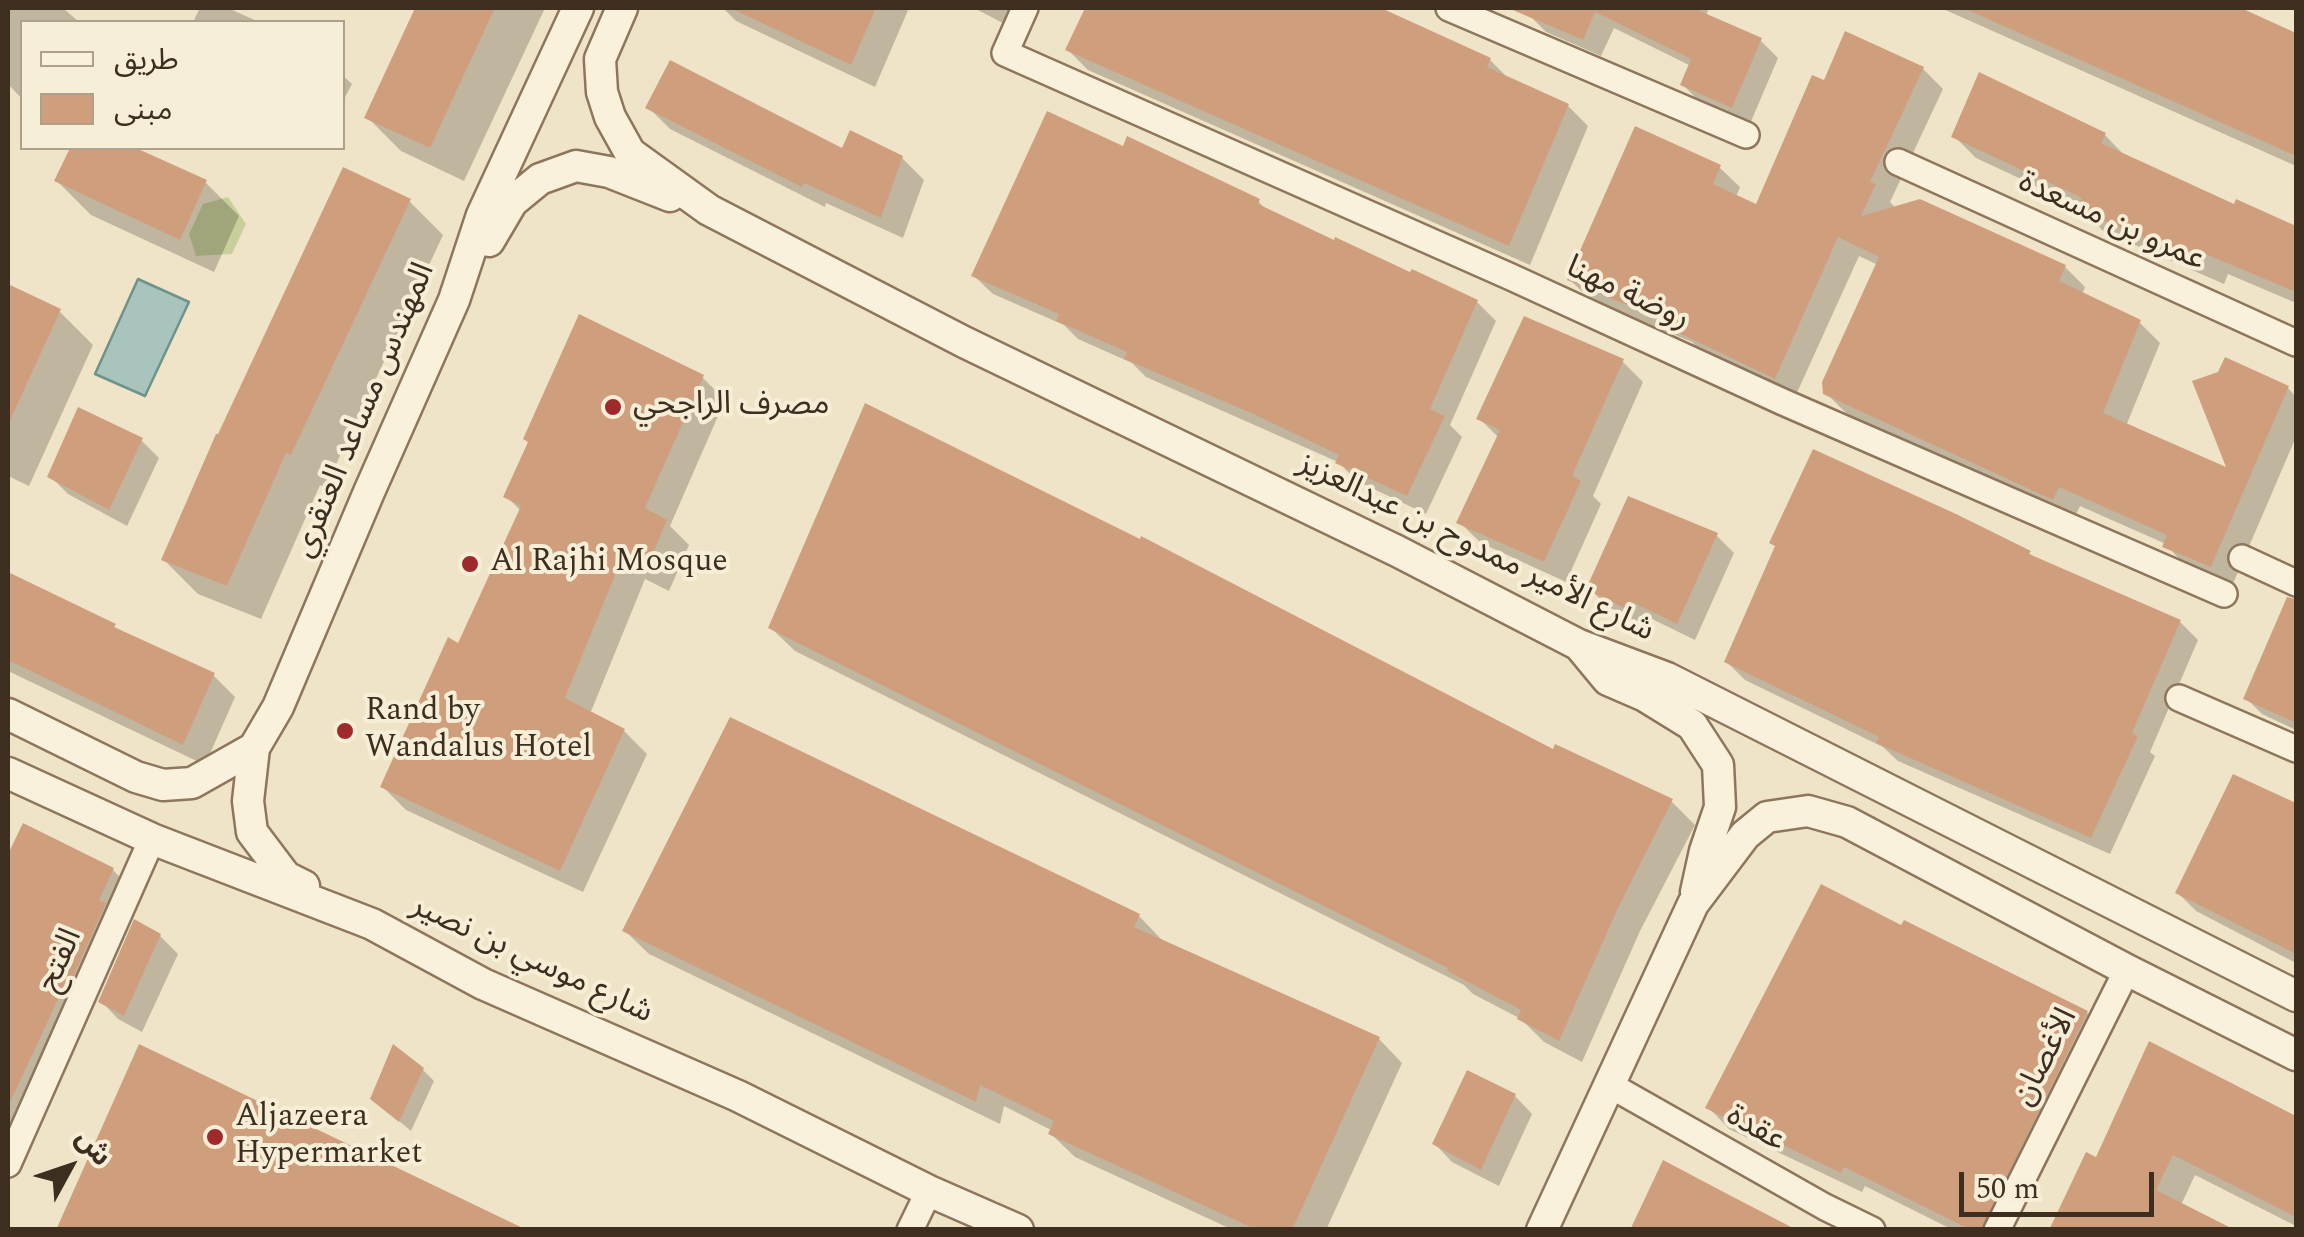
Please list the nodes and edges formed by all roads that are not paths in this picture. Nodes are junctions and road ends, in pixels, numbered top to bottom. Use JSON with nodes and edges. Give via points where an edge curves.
{"nodes":[{"id":1,"x":578,"y":8,"type":"edge"},
{"id":2,"x":622,"y":8,"type":"edge"},
{"id":3,"x":1026,"y":8,"type":"edge"},
{"id":4,"x":1449,"y":8,"type":"edge"},
{"id":5,"x":1746,"y":135,"type":"dead end"},
{"id":6,"x":1898,"y":162,"type":"dead end"},
{"id":7,"x":709,"y":210,"type":"junction"},
{"id":8,"x":454,"y":300,"type":"junction"},
{"id":9,"x":2296,"y":344,"type":"edge"},
{"id":10,"x":2242,"y":558,"type":"dead end"},
{"id":11,"x":2296,"y":583,"type":"edge"},
{"id":12,"x":2224,"y":594,"type":"dead end"},
{"id":13,"x":1579,"y":645,"type":"junction"},
{"id":14,"x":2179,"y":698,"type":"dead end"},
{"id":15,"x":8,"y":714,"type":"edge"},
{"id":16,"x":254,"y":748,"type":"junction"},
{"id":17,"x":2296,"y":749,"type":"edge"},
{"id":18,"x":10,"y":780,"type":"edge"},
{"id":19,"x":152,"y":839,"type":"junction"},
{"id":20,"x":1693,"y":904,"type":"junction"},
{"id":21,"x":372,"y":924,"type":"junction"},
{"id":22,"x":2127,"y":970,"type":"junction"},
{"id":23,"x":2296,"y":996,"type":"edge"},
{"id":24,"x":2296,"y":1054,"type":"edge"},
{"id":25,"x":1608,"y":1084,"type":"junction"},
{"id":26,"x":8,"y":1164,"type":"edge"},
{"id":27,"x":928,"y":1191,"type":"junction"},
{"id":28,"x":1820,"y":1218,"type":"edge"},
{"id":29,"x":910,"y":1230,"type":"edge"},
{"id":30,"x":1018,"y":1230,"type":"edge"},
{"id":31,"x":1542,"y":1230,"type":"edge"},
{"id":32,"x":1872,"y":1230,"type":"edge"},
{"id":33,"x":1997,"y":1230,"type":"edge"}],
"edges":[{"from":1,"to":8,"type":"street","name":"المهندس مساعد العنقري","via":[[482,214]]},
{"from":2,"to":7,"type":"street","name":"شارع الأمير ممدوح بن عبدالعزيز","via":[[600,59],[610,116],[630,154]]},
{"from":3,"to":12,"type":"street","name":"روضة مهنا","via":[[1005,52]]},
{"from":4,"to":5,"type":"street"},
{"from":6,"to":9,"type":"street","name":"عمرو بن مسعدة"},
{"from":7,"to":8,"type":"street","via":[[576,166],[540,179],[512,202]]},
{"from":7,"to":13,"type":"street","name":"شارع الأمير ممدوح بن عبدالعزيز"},
{"from":8,"to":16,"type":"street","name":"المهندس مساعد العنقري","via":[[278,707]]},
{"from":10,"to":11,"type":"street"},
{"from":13,"to":20,"type":"street","via":[[1608,680],[1692,725],[1718,765],[1720,808]]},
{"from":13,"to":23,"type":"street","name":"شارع الأمير ممدوح بن عبدالعزيز","via":[[1667,678]]},
{"from":14,"to":17,"type":"street"},
{"from":15,"to":16,"type":"street","via":[[163,785],[192,782]]},
{"from":16,"to":21,"type":"street","via":[[248,801],[252,832],[264,852],[286,878]]},
{"from":18,"to":19,"type":"street","name":"شارع موسي بن نصير"},
{"from":19,"to":21,"type":"street","name":"شارع موسي بن نصير"},
{"from":19,"to":26,"type":"street","name":"الفتح"},
{"from":20,"to":22,"type":"street","via":[[1744,834],[1767,817],[1808,812],[1847,822]]},
{"from":20,"to":25,"type":"street"},
{"from":21,"to":27,"type":"street","name":"شارع موسي بن نصير","via":[[483,984],[738,1096]]},
{"from":22,"to":24,"type":"street"},
{"from":22,"to":33,"type":"street","name":"الأغصان"},
{"from":25,"to":28,"type":"street","name":"عقدة"},
{"from":25,"to":31,"type":"street"},
{"from":27,"to":29,"type":"street"},
{"from":27,"to":30,"type":"street","name":"شارع موسي بن نصير"},
{"from":28,"to":32,"type":"street","name":"عقدة"}]}
